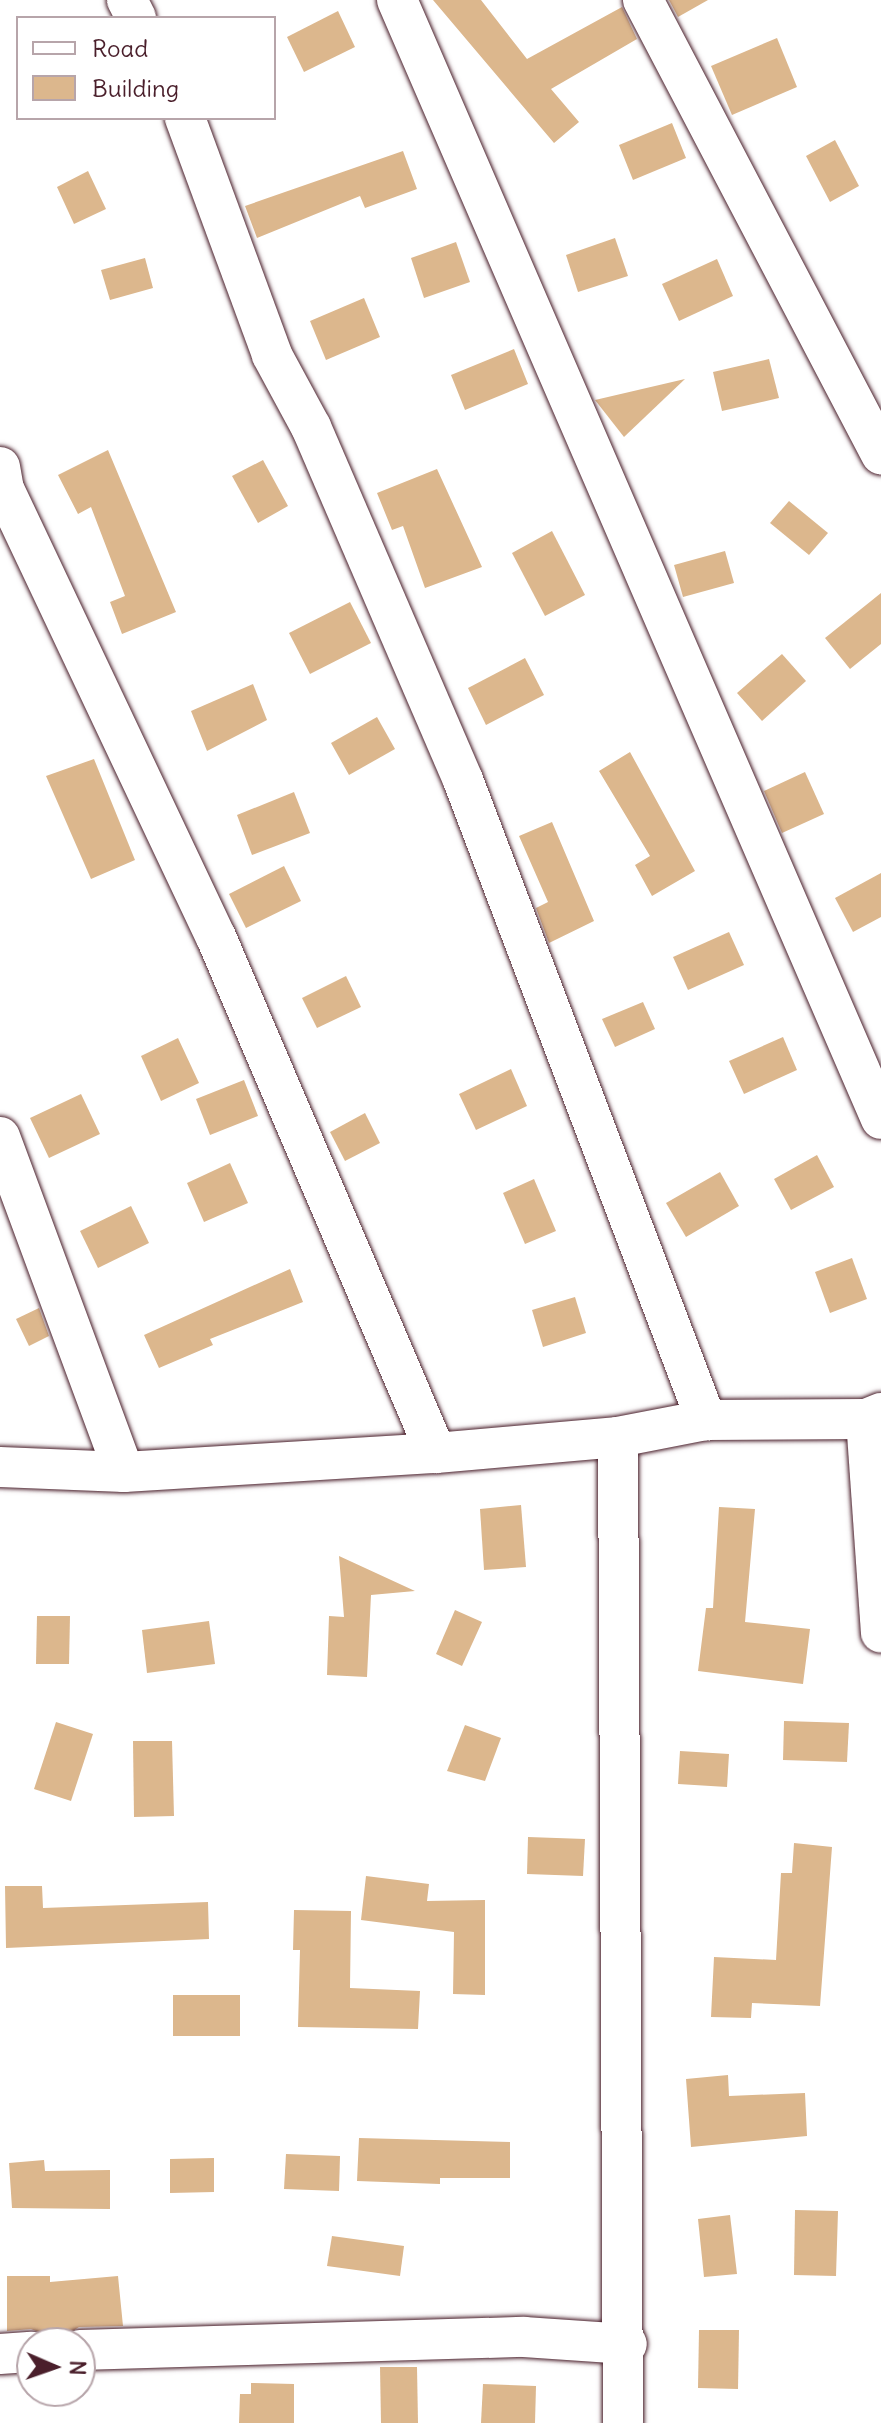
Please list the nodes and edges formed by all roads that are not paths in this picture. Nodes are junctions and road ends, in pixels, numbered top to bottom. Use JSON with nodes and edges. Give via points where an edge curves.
{"nodes":[{"id":1,"x":397,"y":0,"type":"edge"},
{"id":2,"x":643,"y":0,"type":"edge"},
{"id":3,"x":186,"y":120,"type":"edge"},
{"id":4,"x":869,"y":410,"type":"edge"},
{"id":5,"x":881,"y":454,"type":"edge"},
{"id":6,"x":0,"y":467,"type":"edge"},
{"id":7,"x":881,"y":1119,"type":"edge"},
{"id":8,"x":0,"y":1137,"type":"edge"},
{"id":9,"x":873,"y":1416,"type":"edge"},
{"id":10,"x":706,"y":1420,"type":"junction"},
{"id":11,"x":618,"y":1437,"type":"junction"},
{"id":12,"x":436,"y":1453,"type":"junction"},
{"id":13,"x":0,"y":1467,"type":"edge"},
{"id":14,"x":124,"y":1472,"type":"junction"},
{"id":15,"x":881,"y":1632,"type":"edge"},
{"id":16,"x":627,"y":2344,"type":"junction"},
{"id":17,"x":96,"y":2350,"type":"edge"},
{"id":18,"x":623,"y":2423,"type":"edge"}],
"edges":[{"from":1,"to":7,"type":"street"},
{"from":2,"to":4,"type":"street"},
{"from":3,"to":10,"type":"street","via":[[272,355],[311,427],[463,780]]},
{"from":4,"to":5,"type":"street"},
{"from":6,"to":12,"type":"street","via":[[4,489],[216,937]]},
{"from":8,"to":14,"type":"street"},
{"from":9,"to":10,"type":"street"},
{"from":9,"to":15,"type":"street"},
{"from":10,"to":11,"type":"street"},
{"from":11,"to":12,"type":"street"},
{"from":11,"to":16,"type":"street"},
{"from":12,"to":14,"type":"street"},
{"from":13,"to":14,"type":"street"},
{"from":16,"to":17,"type":"street","via":[[524,2337]]},
{"from":16,"to":18,"type":"street"}]}
